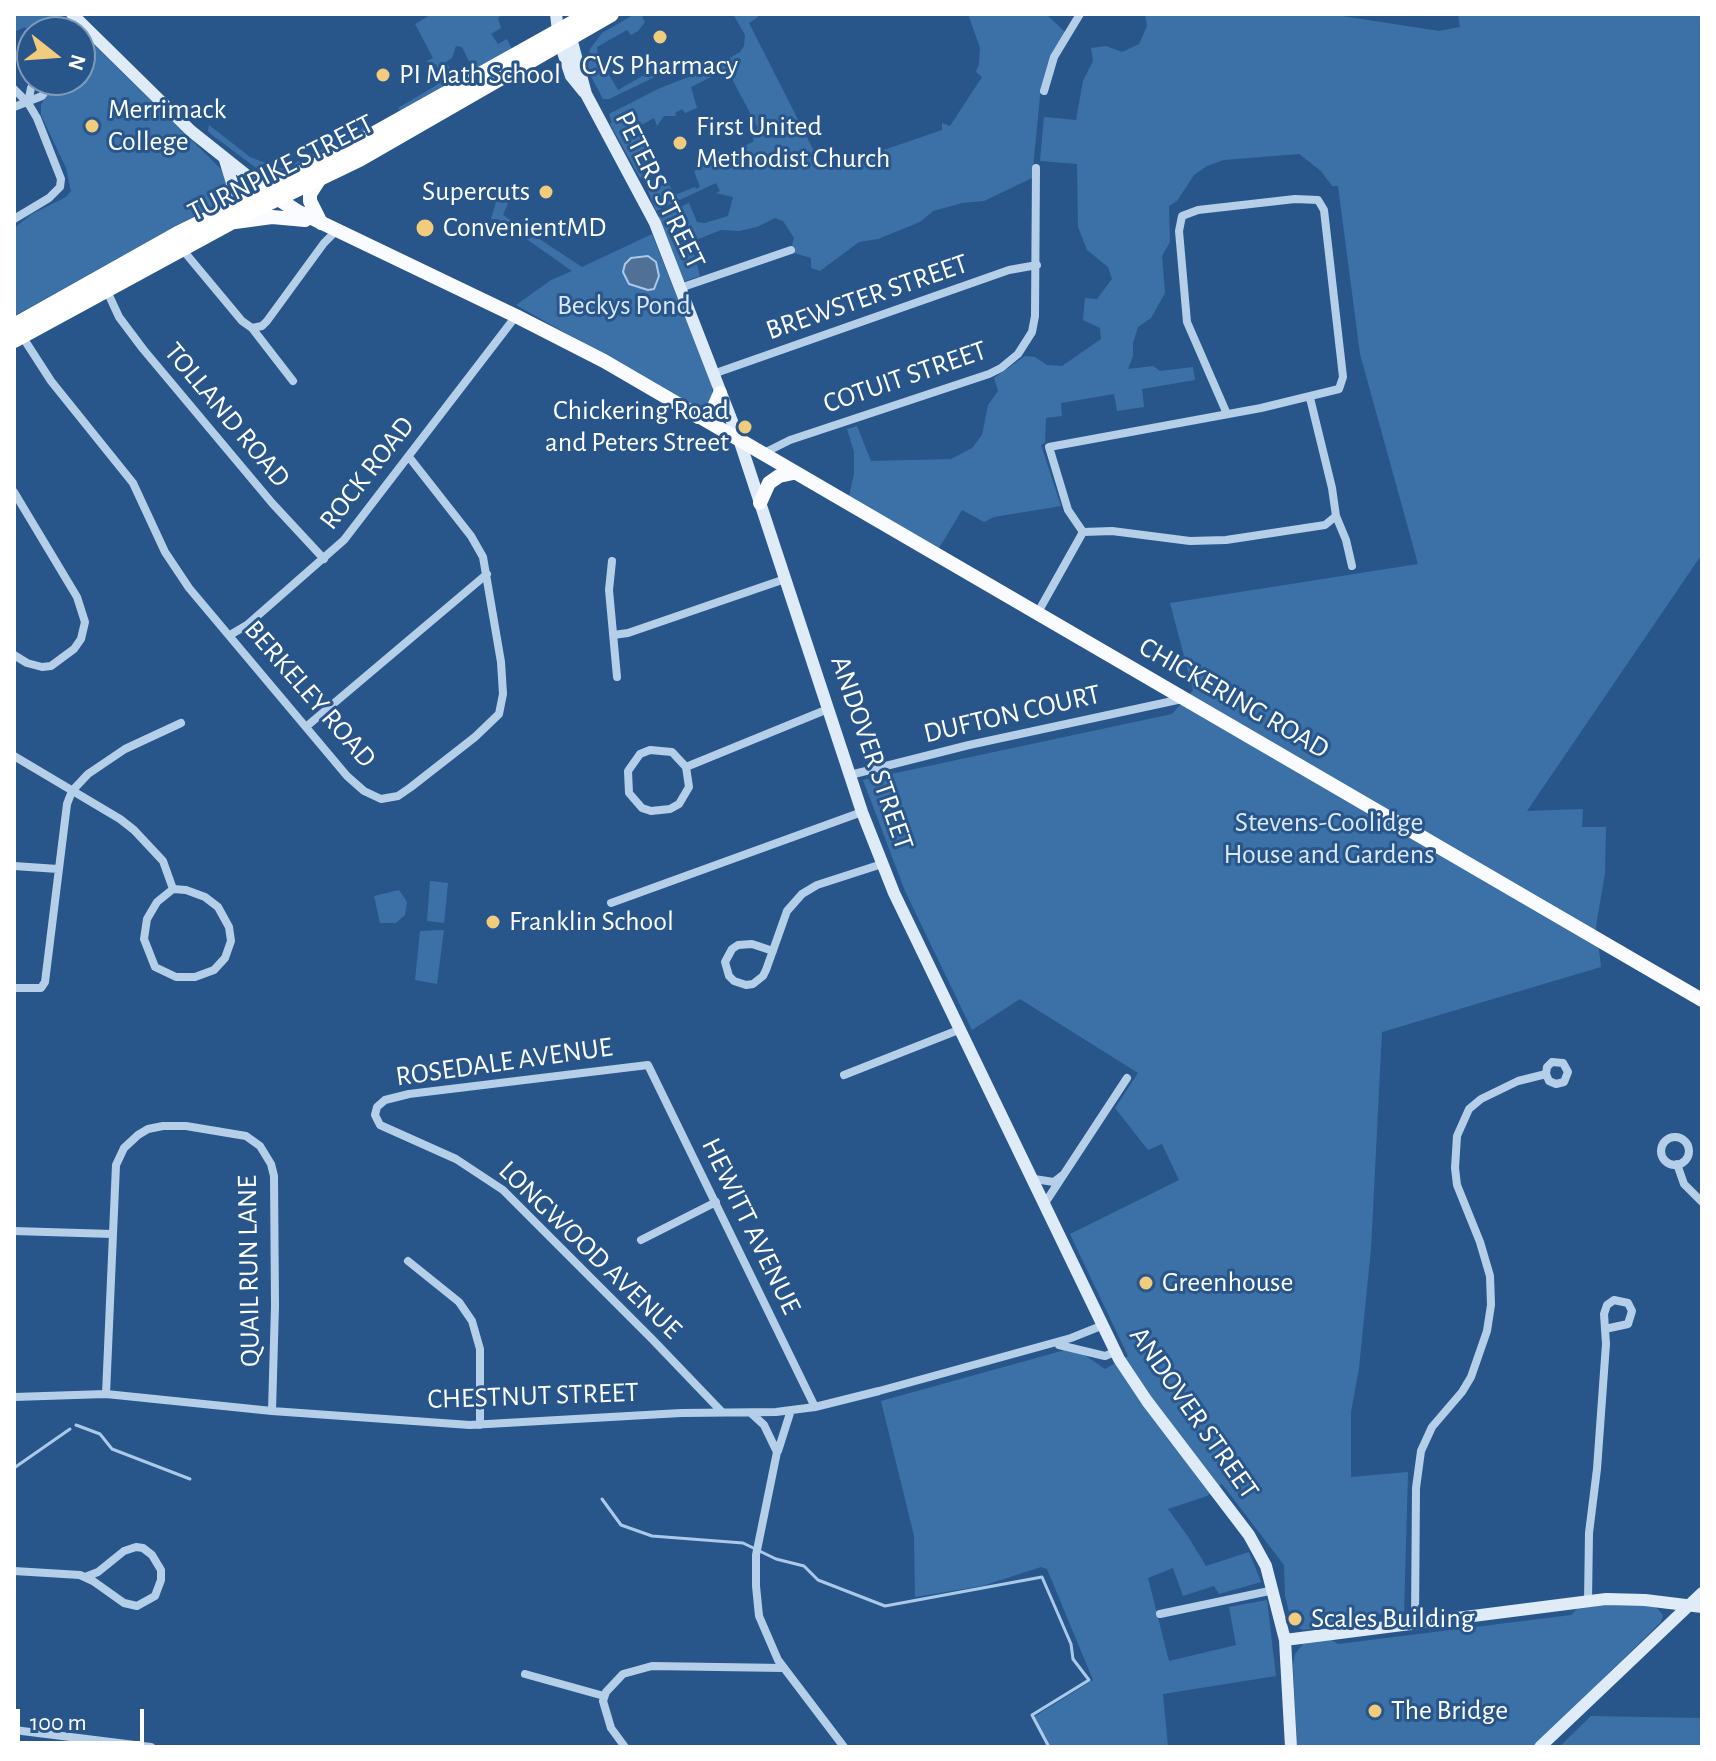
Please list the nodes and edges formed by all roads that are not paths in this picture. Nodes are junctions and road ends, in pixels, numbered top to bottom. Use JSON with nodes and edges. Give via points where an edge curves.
{"nodes":[{"id":1,"x":589,"y":14,"type":"edge"},
{"id":2,"x":611,"y":14,"type":"edge"},
{"id":3,"x":1080,"y":14,"type":"edge"},
{"id":4,"x":563,"y":28,"type":"edge"},
{"id":5,"x":96,"y":39,"type":"edge"},
{"id":6,"x":14,"y":89,"type":"edge"},
{"id":7,"x":1044,"y":91,"type":"dead end"},
{"id":8,"x":29,"y":96,"type":"edge"},
{"id":9,"x":42,"y":96,"type":"edge"},
{"id":10,"x":28,"y":103,"type":"junction"},
{"id":11,"x":14,"y":107,"type":"edge"},
{"id":12,"x":223,"y":157,"type":"junction"},
{"id":13,"x":1036,"y":168,"type":"dead end"},
{"id":14,"x":319,"y":180,"type":"junction"},
{"id":15,"x":272,"y":194,"type":"junction"},
{"id":16,"x":224,"y":218,"type":"junction"},
{"id":17,"x":14,"y":219,"type":"edge"},
{"id":18,"x":321,"y":223,"type":"junction"},
{"id":19,"x":337,"y":230,"type":"junction"},
{"id":20,"x":181,"y":248,"type":"junction"},
{"id":21,"x":791,"y":250,"type":"dead end"},
{"id":22,"x":1037,"y":265,"type":"junction"},
{"id":23,"x":680,"y":288,"type":"junction"},
{"id":24,"x":107,"y":291,"type":"junction"},
{"id":25,"x":516,"y":316,"type":"junction"},
{"id":26,"x":252,"y":328,"type":"junction"},
{"id":27,"x":17,"y":334,"type":"edge"},
{"id":28,"x":713,"y":374,"type":"junction"},
{"id":29,"x":293,"y":381,"type":"dead end"},
{"id":30,"x":720,"y":393,"type":"junction"},
{"id":31,"x":1310,"y":398,"type":"junction"},
{"id":32,"x":1227,"y":414,"type":"junction"},
{"id":33,"x":698,"y":417,"type":"junction"},
{"id":34,"x":740,"y":442,"type":"junction"},
{"id":35,"x":762,"y":454,"type":"junction"},
{"id":36,"x":409,"y":457,"type":"junction"},
{"id":37,"x":793,"y":473,"type":"junction"},
{"id":38,"x":14,"y":492,"type":"edge"},
{"id":39,"x":760,"y":503,"type":"junction"},
{"id":40,"x":1336,"y":516,"type":"junction"},
{"id":41,"x":1083,"y":532,"type":"junction"},
{"id":42,"x":324,"y":559,"type":"junction"},
{"id":43,"x":612,"y":561,"type":"dead end"},
{"id":44,"x":1352,"y":566,"type":"dead end"},
{"id":45,"x":487,"y":574,"type":"junction"},
{"id":46,"x":785,"y":579,"type":"junction"},
{"id":47,"x":1037,"y":614,"type":"junction"},
{"id":48,"x":230,"y":635,"type":"junction"},
{"id":49,"x":613,"y":635,"type":"junction"},
{"id":50,"x":14,"y":655,"type":"edge"},
{"id":51,"x":617,"y":677,"type":"dead end"},
{"id":52,"x":1183,"y":699,"type":"junction"},
{"id":53,"x":828,"y":709,"type":"junction"},
{"id":54,"x":181,"y":723,"type":"dead end"},
{"id":55,"x":307,"y":726,"type":"junction"},
{"id":56,"x":14,"y":756,"type":"edge"},
{"id":57,"x":686,"y":767,"type":"junction"},
{"id":58,"x":850,"y":775,"type":"junction"},
{"id":59,"x":72,"y":791,"type":"junction"},
{"id":60,"x":862,"y":812,"type":"junction"},
{"id":61,"x":882,"y":864,"type":"junction"},
{"id":62,"x":14,"y":866,"type":"edge"},
{"id":63,"x":58,"y":869,"type":"junction"},
{"id":64,"x":173,"y":889,"type":"junction"},
{"id":65,"x":611,"y":903,"type":"dead end"},
{"id":66,"x":773,"y":951,"type":"junction"},
{"id":67,"x":14,"y":988,"type":"edge"},
{"id":68,"x":1702,"y":1000,"type":"edge"},
{"id":69,"x":961,"y":1029,"type":"junction"},
{"id":70,"x":648,"y":1065,"type":"joint"},
{"id":71,"x":1546,"y":1074,"type":"dead end"},
{"id":72,"x":844,"y":1075,"type":"dead end"},
{"id":73,"x":1127,"y":1078,"type":"dead end"},
{"id":74,"x":375,"y":1115,"type":"joint"},
{"id":75,"x":1677,"y":1164,"type":"dead end"},
{"id":76,"x":1067,"y":1172,"type":"junction"},
{"id":77,"x":1034,"y":1179,"type":"junction"},
{"id":78,"x":716,"y":1202,"type":"junction"},
{"id":79,"x":1702,"y":1202,"type":"edge"},
{"id":80,"x":1045,"y":1203,"type":"junction"},
{"id":81,"x":14,"y":1231,"type":"edge"},
{"id":82,"x":112,"y":1234,"type":"junction"},
{"id":83,"x":641,"y":1240,"type":"dead end"},
{"id":84,"x":408,"y":1261,"type":"dead end"},
{"id":85,"x":1101,"y":1326,"type":"junction"},
{"id":86,"x":1605,"y":1329,"type":"dead end"},
{"id":87,"x":1046,"y":1344,"type":"junction"},
{"id":88,"x":1115,"y":1352,"type":"junction"},
{"id":89,"x":106,"y":1394,"type":"junction"},
{"id":90,"x":14,"y":1397,"type":"edge"},
{"id":91,"x":815,"y":1407,"type":"junction"},
{"id":92,"x":791,"y":1410,"type":"junction"},
{"id":93,"x":272,"y":1411,"type":"junction"},
{"id":94,"x":722,"y":1412,"type":"junction"},
{"id":95,"x":751,"y":1413,"type":"junction"},
{"id":96,"x":480,"y":1425,"type":"junction"},
{"id":97,"x":777,"y":1452,"type":"junction"},
{"id":98,"x":14,"y":1571,"type":"edge"},
{"id":99,"x":85,"y":1577,"type":"junction"},
{"id":100,"x":1274,"y":1590,"type":"junction"},
{"id":101,"x":1702,"y":1593,"type":"edge"},
{"id":102,"x":1588,"y":1601,"type":"junction"},
{"id":103,"x":1695,"y":1606,"type":"edge"},
{"id":104,"x":1160,"y":1614,"type":"dead end"},
{"id":105,"x":1415,"y":1623,"type":"junction"},
{"id":106,"x":1285,"y":1640,"type":"junction"},
{"id":107,"x":784,"y":1668,"type":"junction"},
{"id":108,"x":525,"y":1674,"type":"dead end"},
{"id":109,"x":604,"y":1696,"type":"junction"},
{"id":110,"x":14,"y":1730,"type":"edge"},
{"id":111,"x":151,"y":1747,"type":"edge"},
{"id":112,"x":625,"y":1747,"type":"edge"},
{"id":113,"x":844,"y":1747,"type":"edge"},
{"id":114,"x":1291,"y":1747,"type":"edge"},
{"id":115,"x":1540,"y":1747,"type":"edge"}],
"edges":[{"from":1,"to":4,"type":"highway","name":"TURNPIKE STREET"},
{"from":2,"to":4,"type":"highway","name":"TURNPIKE STREET"},
{"from":3,"to":7,"type":"street","via":[[1061,42]]},
{"from":4,"to":14,"type":"highway","name":"TURNPIKE STREET"},
{"from":4,"to":15,"type":"highway","name":"TURNPIKE STREET"},
{"from":4,"to":23,"type":"main road","name":"PETERS STREET","via":[[586,94],[655,223]]},
{"from":5,"to":12,"type":"main road"},
{"from":6,"to":10,"type":"street"},
{"from":8,"to":10,"type":"street"},
{"from":9,"to":10,"type":"street"},
{"from":10,"to":11,"type":"street"},
{"from":10,"to":17,"type":"street","via":[[61,179],[49,198]]},
{"from":12,"to":15,"type":"main road"},
{"from":12,"to":16,"type":"main road","via":[[232,183]]},
{"from":13,"to":22,"type":"street","name":"COTUIT STREET"},
{"from":14,"to":15,"type":"highway","name":"TURNPIKE STREET"},
{"from":14,"to":18,"type":"main road","via":[[310,201]]},
{"from":15,"to":16,"type":"highway","name":"TURNPIKE STREET"},
{"from":15,"to":18,"type":"main road"},
{"from":16,"to":18,"type":"main road","via":[[286,216]]},
{"from":16,"to":20,"type":"highway","name":"TURNPIKE STREET"},
{"from":16,"to":27,"type":"highway","name":"TURNPIKE STREET"},
{"from":18,"to":19,"type":"main road"},
{"from":19,"to":25,"type":"main road"},
{"from":19,"to":26,"type":"street","via":[[267,321]]},
{"from":20,"to":24,"type":"highway","name":"TURNPIKE STREET"},
{"from":20,"to":26,"type":"street"},
{"from":21,"to":23,"type":"street"},
{"from":22,"to":28,"type":"street","name":"BREWSTER STREET","via":[[1009,270]]},
{"from":22,"to":35,"type":"street","name":"COTUIT STREET","via":[[1032,332],[1001,368]]},
{"from":23,"to":28,"type":"main road","name":"PETERS STREET"},
{"from":24,"to":27,"type":"highway","name":"TURNPIKE STREET"},
{"from":24,"to":42,"type":"street","name":"TOLLAND ROAD","via":[[143,349]]},
{"from":25,"to":33,"type":"main road"},
{"from":25,"to":36,"type":"street","name":"ROCK ROAD"},
{"from":26,"to":29,"type":"street"},
{"from":27,"to":48,"type":"street","name":"BERKELEY ROAD","via":[[125,471],[172,564]]},
{"from":28,"to":30,"type":"main road","name":"PETERS STREET"},
{"from":30,"to":33,"type":"main road","via":[[713,409]]},
{"from":30,"to":34,"type":"main road","name":"PETERS STREET"},
{"from":31,"to":32,"type":"street"},
{"from":31,"to":32,"type":"street","via":[[1339,389],[1342,381],[1323,205],[1295,199],[1198,210],[1182,216],[1179,226],[1185,310],[1192,339]]},
{"from":31,"to":40,"type":"street"},
{"from":32,"to":41,"type":"street","via":[[1049,447],[1068,510]]},
{"from":33,"to":34,"type":"main road"},
{"from":34,"to":35,"type":"main road","name":"CHICKERING ROAD"},
{"from":34,"to":39,"type":"main road","name":"ANDOVER STREET"},
{"from":35,"to":37,"type":"main road","name":"CHICKERING ROAD"},
{"from":36,"to":42,"type":"street","name":"ROCK ROAD"},
{"from":36,"to":45,"type":"street","name":"BERKELEY ROAD","via":[[479,548]]},
{"from":37,"to":39,"type":"main road","via":[[769,483]]},
{"from":37,"to":47,"type":"main road","name":"CHICKERING ROAD"},
{"from":38,"to":50,"type":"street","via":[[77,597],[85,622],[74,649],[51,666]]},
{"from":39,"to":46,"type":"main road","name":"ANDOVER STREET"},
{"from":40,"to":41,"type":"street","via":[[1325,525],[1226,540]]},
{"from":40,"to":44,"type":"street"},
{"from":41,"to":47,"type":"street"},
{"from":42,"to":48,"type":"street","name":"ROCK ROAD"},
{"from":43,"to":49,"type":"street"},
{"from":45,"to":55,"type":"street"},
{"from":45,"to":55,"type":"street","name":"BERKELEY ROAD","via":[[503,694],[499,714],[475,737],[398,796],[381,799],[353,782]]},
{"from":46,"to":49,"type":"street"},
{"from":46,"to":53,"type":"main road","name":"ANDOVER STREET"},
{"from":47,"to":52,"type":"main road","name":"CHICKERING ROAD"},
{"from":48,"to":55,"type":"street","name":"BERKELEY ROAD"},
{"from":49,"to":51,"type":"street"},
{"from":52,"to":58,"type":"street","name":"DUFTON COURT"},
{"from":52,"to":68,"type":"main road","name":"CHICKERING ROAD"},
{"from":53,"to":57,"type":"street"},
{"from":53,"to":58,"type":"main road","name":"ANDOVER STREET"},
{"from":54,"to":59,"type":"street","via":[[126,748]]},
{"from":56,"to":59,"type":"street"},
{"from":57,"to":57,"type":"street","via":[[689,787],[670,809],[651,811],[629,793],[628,771],[640,754],[672,752]]},
{"from":58,"to":60,"type":"main road","name":"ANDOVER STREET"},
{"from":59,"to":63,"type":"street"},
{"from":59,"to":64,"type":"street","via":[[145,840],[163,861]]},
{"from":60,"to":61,"type":"main road","name":"ANDOVER STREET"},
{"from":60,"to":65,"type":"street"},
{"from":61,"to":66,"type":"street","via":[[802,894],[787,911]]},
{"from":61,"to":69,"type":"main road","name":"ANDOVER STREET"},
{"from":62,"to":63,"type":"street"},
{"from":63,"to":67,"type":"street","via":[[45,982],[41,988]]},
{"from":64,"to":64,"type":"street","via":[[147,919],[144,939],[155,967],[176,977],[214,970],[231,941],[229,927],[205,897]]},
{"from":66,"to":66,"type":"street","via":[[763,976],[753,984],[740,984],[729,976],[727,955],[738,945]]},
{"from":69,"to":72,"type":"street"},
{"from":69,"to":77,"type":"main road","name":"ANDOVER STREET"},
{"from":70,"to":74,"type":"street","name":"ROSEDALE AVENUE","via":[[409,1094],[385,1100]]},
{"from":70,"to":78,"type":"street","name":"HEWITT AVENUE"},
{"from":71,"to":105,"type":"street","via":[[1481,1099],[1469,1109],[1457,1136],[1457,1185],[1490,1276],[1491,1305],[1471,1377],[1432,1427],[1421,1451]]},
{"from":73,"to":76,"type":"street"},
{"from":74,"to":94,"type":"street","name":"LONGWOOD AVENUE","via":[[384,1128],[456,1159],[503,1190]]},
{"from":75,"to":79,"type":"street","via":[[1684,1184]]},
{"from":76,"to":77,"type":"street","via":[[1054,1182]]},
{"from":76,"to":80,"type":"street"},
{"from":77,"to":80,"type":"main road","name":"ANDOVER STREET"},
{"from":78,"to":83,"type":"street"},
{"from":78,"to":91,"type":"street","name":"HEWITT AVENUE"},
{"from":80,"to":85,"type":"main road","name":"ANDOVER STREET"},
{"from":81,"to":82,"type":"street"},
{"from":82,"to":89,"type":"street","name":"QUAIL RUN LANE"},
{"from":82,"to":93,"type":"street","name":"QUAIL RUN LANE","via":[[116,1165],[138,1135],[163,1126],[186,1126],[237,1133],[260,1146],[274,1176]]},
{"from":84,"to":96,"type":"street","via":[[459,1302],[472,1321],[480,1349]]},
{"from":85,"to":87,"type":"street","name":"CHESTNUT STREET"},
{"from":85,"to":88,"type":"main road","name":"ANDOVER STREET"},
{"from":86,"to":102,"type":"street"},
{"from":87,"to":88,"type":"street","name":"CHESTNUT STREET","via":[[1105,1356]]},
{"from":87,"to":91,"type":"street","name":"CHESTNUT STREET"},
{"from":88,"to":100,"type":"main road","name":"ANDOVER STREET","via":[[1249,1535]]},
{"from":89,"to":90,"type":"street","name":"CHESTNUT STREET"},
{"from":89,"to":93,"type":"street","name":"CHESTNUT STREET"},
{"from":91,"to":92,"type":"street","name":"CHESTNUT STREET"},
{"from":92,"to":95,"type":"street","name":"CHESTNUT STREET"},
{"from":92,"to":97,"type":"street"},
{"from":93,"to":96,"type":"street","name":"CHESTNUT STREET"},
{"from":94,"to":95,"type":"street","name":"CHESTNUT STREET"},
{"from":94,"to":96,"type":"street","name":"CHESTNUT STREET"},
{"from":95,"to":97,"type":"street","via":[[764,1425]]},
{"from":97,"to":107,"type":"street","via":[[756,1550],[759,1616]]},
{"from":98,"to":99,"type":"street"},
{"from":99,"to":99,"type":"street","via":[[124,1603],[141,1606],[155,1596],[161,1570],[152,1555],[136,1547]]},
{"from":100,"to":104,"type":"street"},
{"from":100,"to":106,"type":"main road","name":"ANDOVER STREET"},
{"from":101,"to":103,"type":"main road"},
{"from":102,"to":103,"type":"main road","via":[[1631,1599]]},
{"from":102,"to":105,"type":"main road"},
{"from":103,"to":115,"type":"main road"},
{"from":105,"to":106,"type":"main road"},
{"from":106,"to":114,"type":"main road","name":"ANDOVER STREET"},
{"from":107,"to":109,"type":"street","via":[[652,1666],[623,1674]]},
{"from":107,"to":113,"type":"street"},
{"from":108,"to":109,"type":"street"},
{"from":109,"to":112,"type":"street","via":[[605,1718]]},
{"from":110,"to":111,"type":"street"}]}
